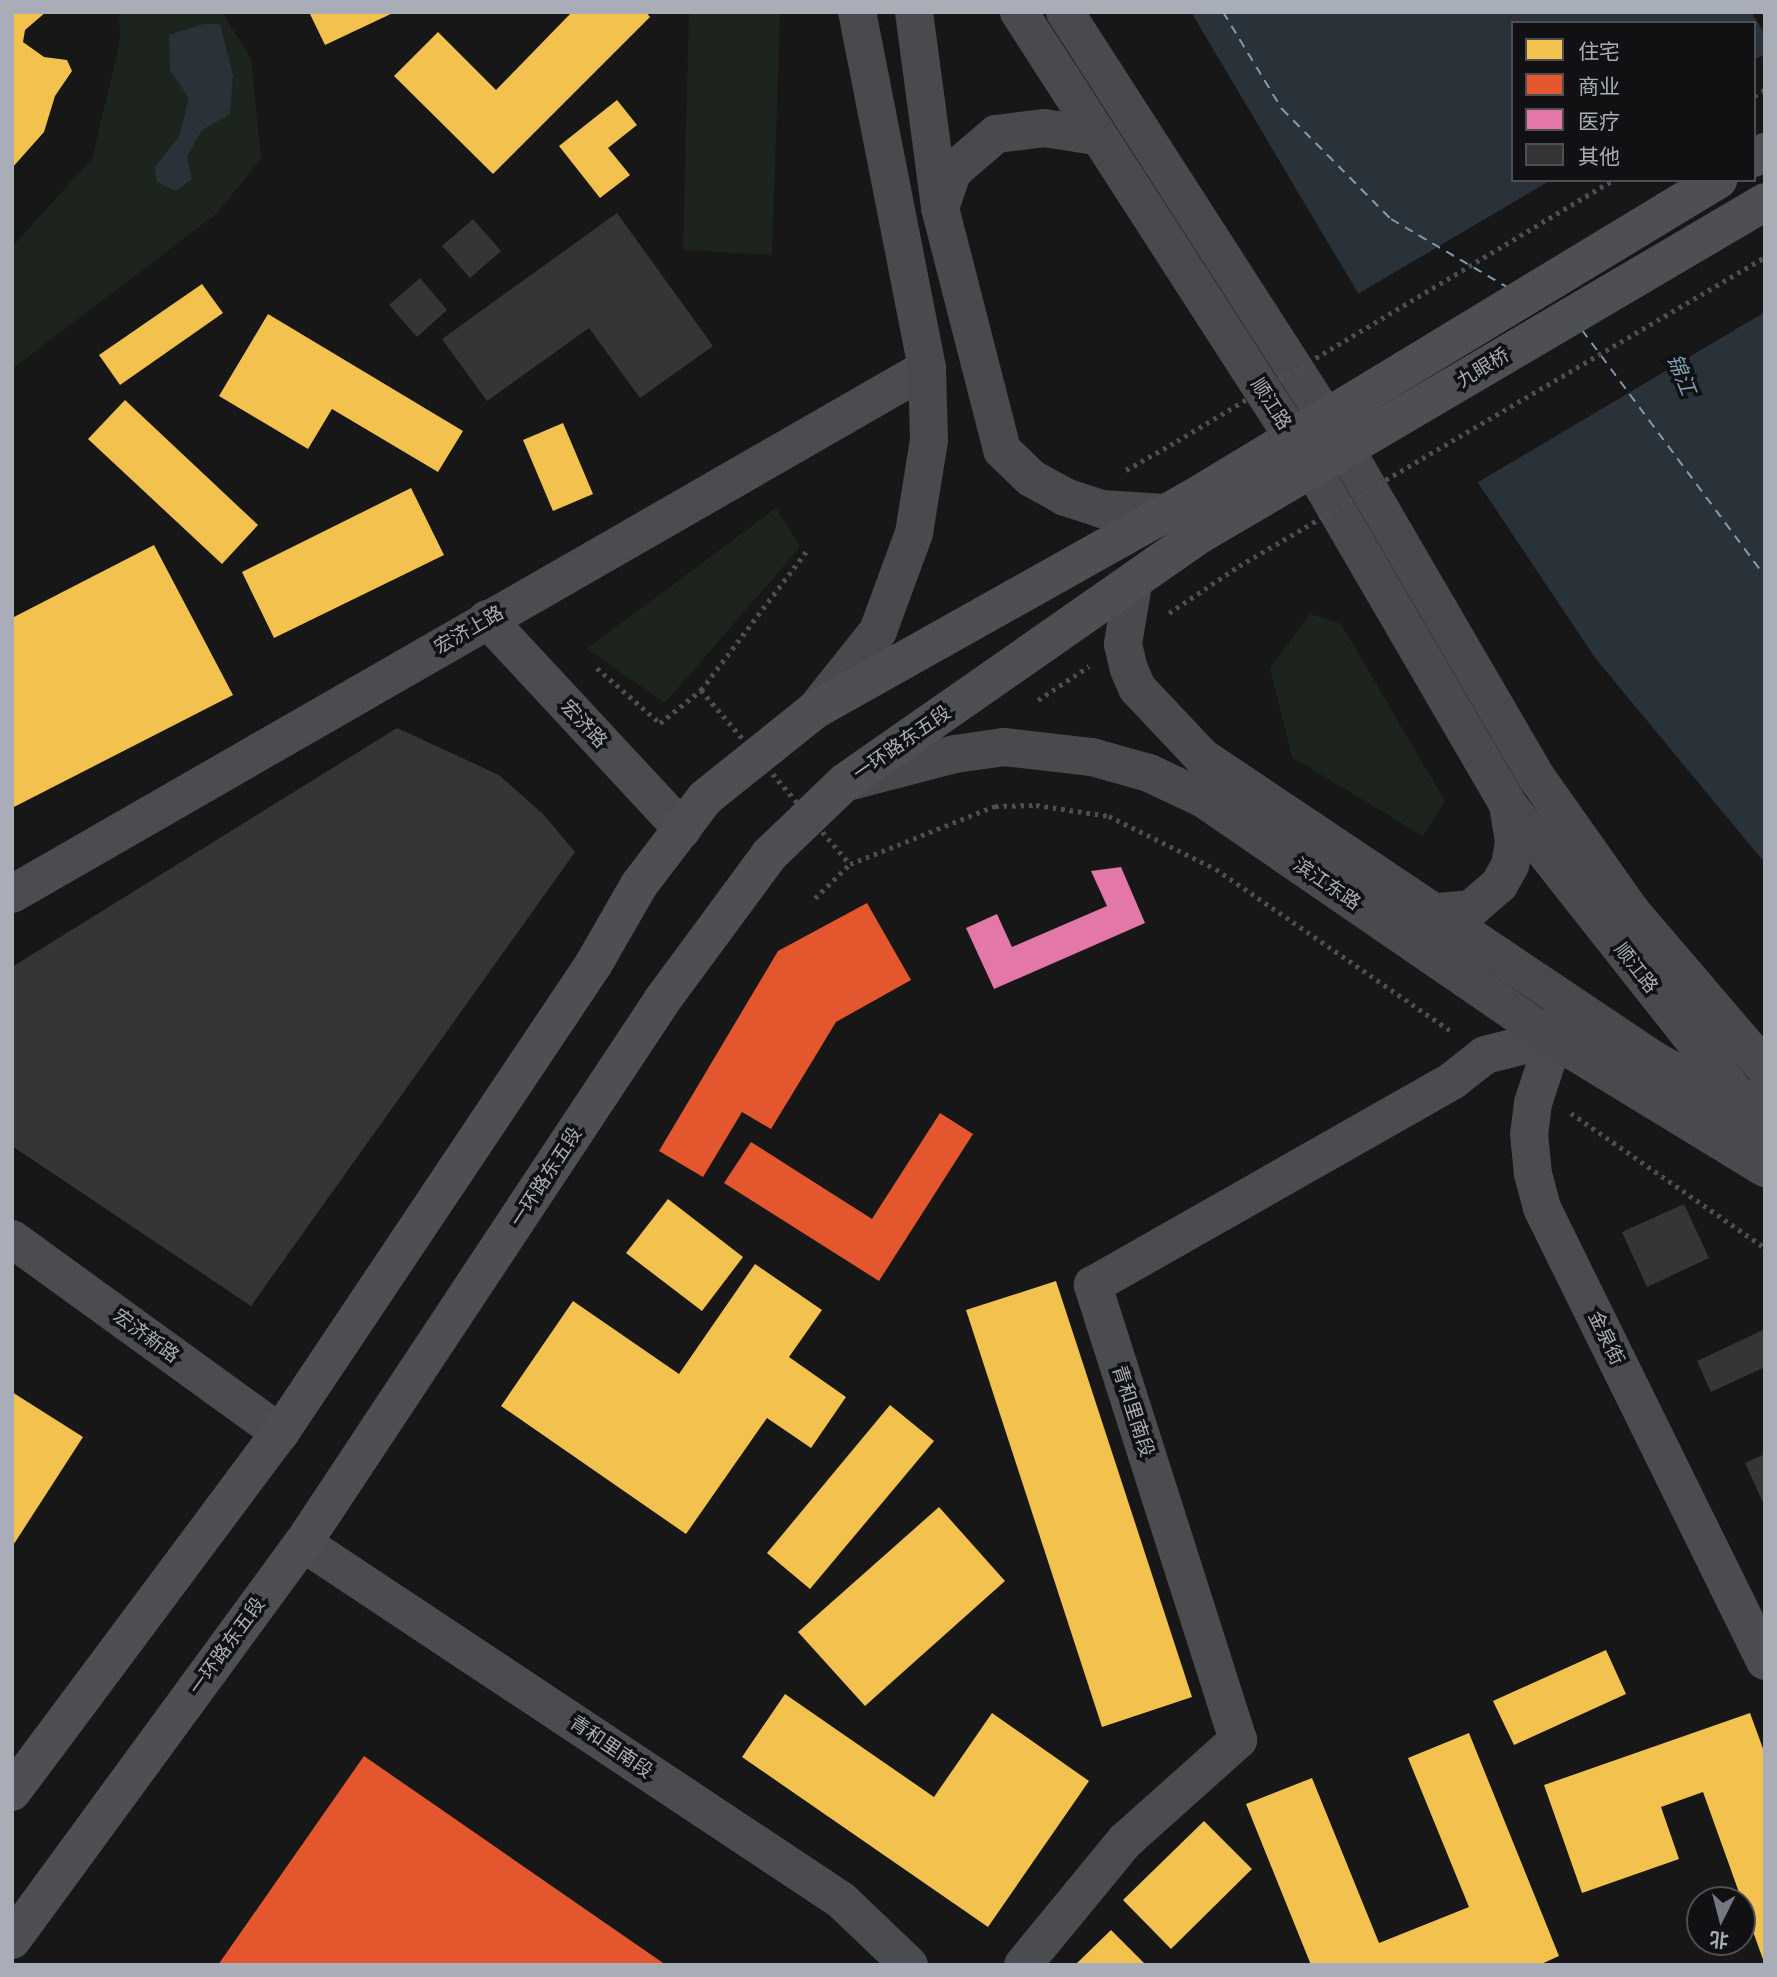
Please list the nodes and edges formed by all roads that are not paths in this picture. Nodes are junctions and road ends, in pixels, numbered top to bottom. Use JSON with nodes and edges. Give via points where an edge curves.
{"nodes":[{"id":1,"x":857,"y":12,"type":"edge"},
{"id":2,"x":914,"y":12,"type":"edge"},
{"id":3,"x":1019,"y":12,"type":"edge"},
{"id":4,"x":1065,"y":12,"type":"edge"},
{"id":5,"x":1095,"y":136,"type":"junction"},
{"id":6,"x":1715,"y":182,"type":"edge"},
{"id":7,"x":1765,"y":202,"type":"edge"},
{"id":8,"x":940,"y":208,"type":"junction"},
{"id":9,"x":926,"y":368,"type":"junction"},
{"id":10,"x":1184,"y":516,"type":"junction"},
{"id":11,"x":1133,"y":584,"type":"junction"},
{"id":12,"x":486,"y":619,"type":"junction"},
{"id":13,"x":815,"y":710,"type":"junction"},
{"id":14,"x":845,"y":782,"type":"junction"},
{"id":15,"x":1508,"y":805,"type":"junction"},
{"id":16,"x":682,"y":829,"type":"junction"},
{"id":17,"x":12,"y":894,"type":"edge"},
{"id":18,"x":1438,"y":912,"type":"junction"},
{"id":19,"x":1569,"y":1002,"type":"junction"},
{"id":20,"x":1552,"y":1038,"type":"junction"},
{"id":21,"x":1632,"y":1087,"type":"junction"},
{"id":22,"x":1762,"y":1096,"type":"edge"},
{"id":23,"x":1765,"y":1168,"type":"edge"},
{"id":24,"x":12,"y":1239,"type":"edge"},
{"id":25,"x":280,"y":1433,"type":"junction"},
{"id":26,"x":303,"y":1543,"type":"junction"},
{"id":27,"x":1765,"y":1661,"type":"edge"},
{"id":28,"x":12,"y":1792,"type":"edge"},
{"id":29,"x":12,"y":1940,"type":"edge"},
{"id":30,"x":909,"y":1965,"type":"edge"},
{"id":31,"x":1023,"y":1965,"type":"edge"}],
"edges":[{"from":1,"to":9,"type":"main road"},
{"from":2,"to":8,"type":"main road"},
{"from":3,"to":5,"type":"main road","name":"顺江路"},
{"from":4,"to":22,"type":"main road","name":"顺江路","via":[[1339,438],[1515,744]]},
{"from":5,"to":8,"type":"main road","via":[[1044,128],[996,134],[953,171]]},
{"from":5,"to":15,"type":"main road","name":"顺江路","via":[[1307,459]]},
{"from":6,"to":10,"type":"main road","name":"九眼桥","bridge":true},
{"from":7,"to":10,"type":"main road","name":"九眼桥","bridge":true},
{"from":8,"to":10,"type":"main road","via":[[1002,450],[1031,478],[1065,497],[1101,509]]},
{"from":9,"to":12,"type":"street","name":"宏济上路"},
{"from":9,"to":13,"type":"main road","via":[[929,440],[903,570],[878,631]]},
{"from":10,"to":11,"type":"main road","name":"一环路东五段"},
{"from":10,"to":13,"type":"main road"},
{"from":11,"to":14,"type":"main road","name":"一环路东五段"},
{"from":11,"to":18,"type":"main road","via":[[1124,644],[1129,670],[1137,688],[1182,738],[1202,757]]},
{"from":12,"to":16,"type":"street","name":"宏济路"},
{"from":12,"to":17,"type":"street","name":"宏济上路"},
{"from":13,"to":16,"type":"main road","via":[[705,798]]},
{"from":14,"to":20,"type":"main road","name":"滨江东路","via":[[955,754],[1004,747],[1092,757],[1149,773],[1204,799]]},
{"from":14,"to":26,"type":"main road","name":"一环路东五段","via":[[817,806],[738,893]]},
{"from":15,"to":18,"type":"main road","name":"顺江路","via":[[1514,842],[1510,865],[1499,885],[1471,909]]},
{"from":15,"to":22,"type":"main road","name":"顺江路"},
{"from":16,"to":25,"type":"main road","via":[[639,885],[593,965]]},
{"from":18,"to":19,"type":"main road"},
{"from":19,"to":20,"type":"street","name":"金泉街"},
{"from":19,"to":22,"type":"main road","via":[[1665,1067]]},
{"from":20,"to":21,"type":"main road","name":"滨江东路"},
{"from":20,"to":27,"type":"street","name":"金泉街","via":[[1529,1135],[1542,1208]]},
{"from":20,"to":31,"type":"street","name":"青和里南段","via":[[1485,1055],[1452,1082],[1093,1284],[1238,1740],[1125,1841]]},
{"from":21,"to":22,"type":"street","via":[[1724,1121]]},
{"from":21,"to":23,"type":"main road","name":"滨江东路"},
{"from":24,"to":25,"type":"street","name":"宏济新路"},
{"from":25,"to":28,"type":"main road"},
{"from":26,"to":29,"type":"main road","name":"一环路东五段"},
{"from":26,"to":30,"type":"street","name":"青和里南段","via":[[841,1900]]}]}
